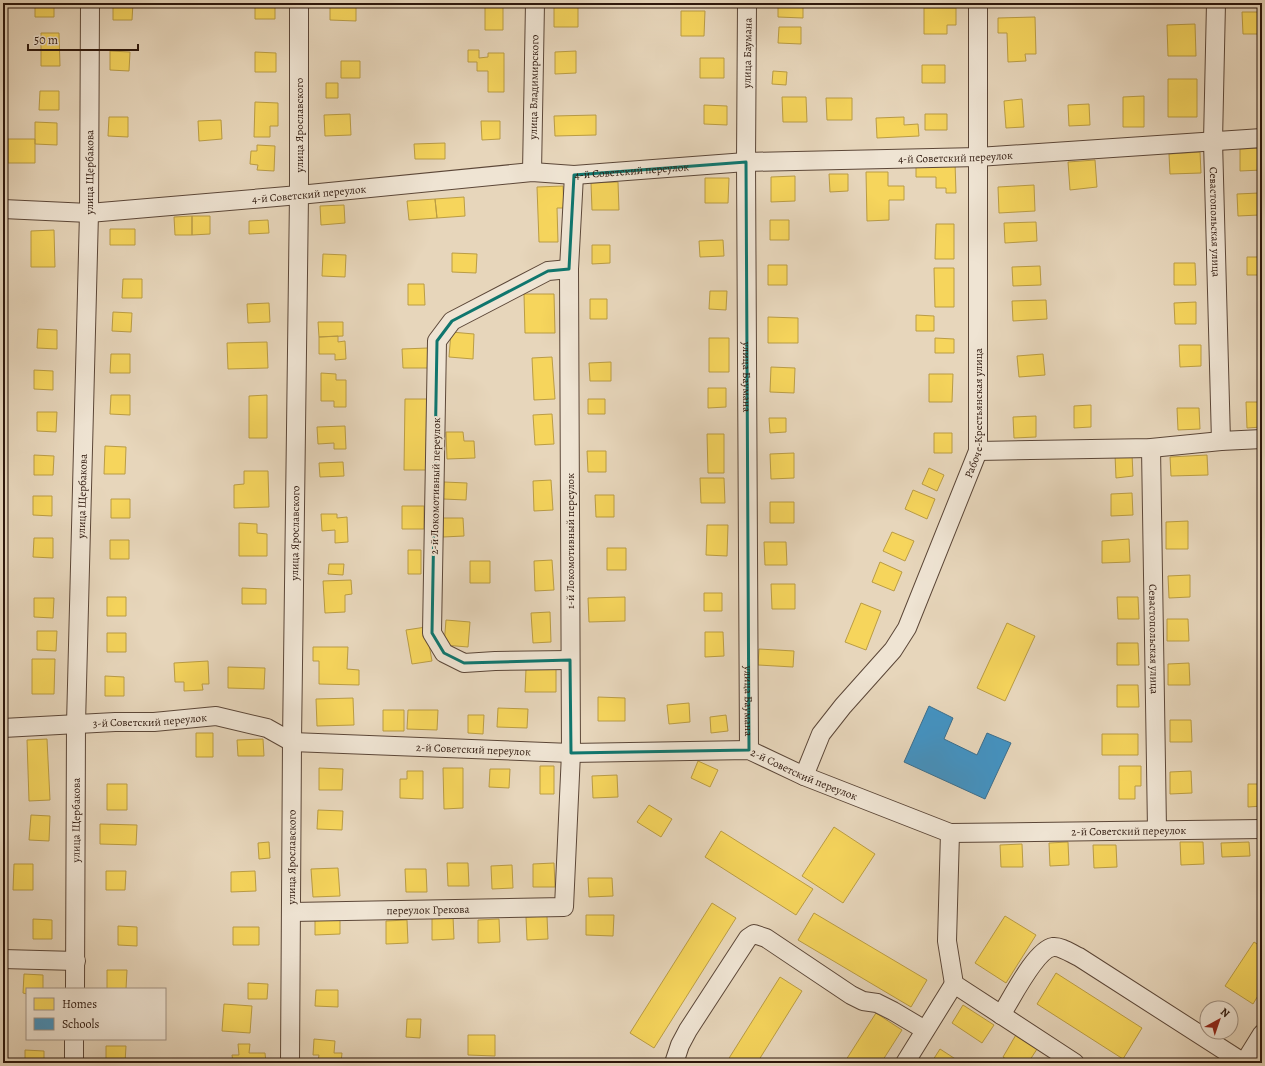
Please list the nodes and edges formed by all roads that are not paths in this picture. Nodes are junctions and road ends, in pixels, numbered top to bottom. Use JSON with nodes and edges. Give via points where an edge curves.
{"nodes":[{"id":1,"x":90,"y":3,"type":"edge"},
{"id":2,"x":299,"y":3,"type":"edge"},
{"id":3,"x":535,"y":3,"type":"edge"},
{"id":4,"x":747,"y":3,"type":"edge"},
{"id":5,"x":978,"y":3,"type":"edge"},
{"id":6,"x":1216,"y":3,"type":"edge"},
{"id":7,"x":1262,"y":138,"type":"edge"},
{"id":8,"x":1213,"y":141,"type":"junction"},
{"id":9,"x":978,"y":157,"type":"junction"},
{"id":10,"x":746,"y":162,"type":"junction"},
{"id":11,"x":532,"y":172,"type":"junction"},
{"id":12,"x":574,"y":174,"type":"junction"},
{"id":13,"x":299,"y":195,"type":"junction"},
{"id":14,"x":3,"y":209,"type":"edge"},
{"id":15,"x":89,"y":213,"type":"junction"},
{"id":16,"x":569,"y":269,"type":"junction"},
{"id":17,"x":1262,"y":439,"type":"edge"},
{"id":18,"x":1221,"y":441,"type":"junction"},
{"id":19,"x":1151,"y":448,"type":"junction"},
{"id":20,"x":978,"y":451,"type":"junction"},
{"id":21,"x":570,"y":660,"type":"junction"},
{"id":22,"x":76,"y":724,"type":"junction"},
{"id":23,"x":3,"y":728,"type":"edge"},
{"id":24,"x":292,"y":742,"type":"junction"},
{"id":25,"x":749,"y":750,"type":"junction"},
{"id":26,"x":571,"y":753,"type":"junction"},
{"id":27,"x":804,"y":776,"type":"junction"},
{"id":28,"x":1157,"y":829,"type":"junction"},
{"id":29,"x":1262,"y":829,"type":"edge"},
{"id":30,"x":950,"y":833,"type":"junction"},
{"id":31,"x":564,"y":907,"type":"joint"},
{"id":32,"x":292,"y":912,"type":"junction"},
{"id":33,"x":3,"y":960,"type":"edge"},
{"id":34,"x":76,"y":961,"type":"junction"},
{"id":35,"x":954,"y":984,"type":"junction"},
{"id":36,"x":75,"y":988,"type":"edge"},
{"id":37,"x":1001,"y":1015,"type":"junction"},
{"id":38,"x":925,"y":1030,"type":"junction"},
{"id":39,"x":1262,"y":1034,"type":"edge"},
{"id":40,"x":74,"y":1040,"type":"edge"},
{"id":41,"x":74,"y":1063,"type":"edge"},
{"id":42,"x":290,"y":1063,"type":"edge"},
{"id":43,"x":674,"y":1063,"type":"edge"},
{"id":44,"x":905,"y":1063,"type":"edge"},
{"id":45,"x":1075,"y":1063,"type":"edge"},
{"id":46,"x":1244,"y":1063,"type":"edge"}],
"edges":[{"from":1,"to":15,"type":"street","name":"улица Щербакова"},
{"from":2,"to":13,"type":"street","name":"улица Ярославского"},
{"from":3,"to":11,"type":"street","name":"улица Владимирского"},
{"from":4,"to":10,"type":"street","name":"улица Баумана"},
{"from":5,"to":9,"type":"street","name":"Рабоче-Крестьянская улица"},
{"from":6,"to":8,"type":"street","name":"Севастопольская улица"},
{"from":7,"to":8,"type":"street","name":"4-й Советский переулок"},
{"from":8,"to":9,"type":"street","name":"4-й Советский переулок"},
{"from":8,"to":18,"type":"street","name":"Севастопольская улица"},
{"from":9,"to":10,"type":"street","name":"4-й Советский переулок"},
{"from":9,"to":20,"type":"street","name":"Рабоче-Крестьянская улица"},
{"from":10,"to":12,"type":"street","name":"4-й Советский переулок"},
{"from":10,"to":25,"type":"street","name":"улица Баумана"},
{"from":11,"to":12,"type":"street","name":"4-й Советский переулок"},
{"from":11,"to":13,"type":"street","name":"4-й Советский переулок"},
{"from":12,"to":16,"type":"street","name":"1-й Локомотивный переулок"},
{"from":13,"to":15,"type":"street","name":"4-й Советский переулок"},
{"from":13,"to":24,"type":"street","name":"улица Ярославского"},
{"from":14,"to":15,"type":"street","name":"4-й Советский переулок"},
{"from":15,"to":22,"type":"street","name":"улица Щербакова"},
{"from":16,"to":21,"type":"street","name":"1-й Локомотивный переулок"},
{"from":16,"to":21,"type":"street","name":"2-й Локомотивный переулок","via":[[548,271],[452,321],[437,341],[432,633],[444,652],[464,663],[495,660]]},
{"from":17,"to":18,"type":"street"},
{"from":18,"to":19,"type":"street"},
{"from":19,"to":20,"type":"street"},
{"from":19,"to":28,"type":"street","name":"Севастопольская улица"},
{"from":20,"to":27,"type":"street","name":"Рабоче-Крестьянская улица","via":[[907,628],[893,650],[821,734]]},
{"from":21,"to":26,"type":"street","name":"1-й Локомотивный переулок"},
{"from":22,"to":23,"type":"street","name":"3-й Советский переулок"},
{"from":22,"to":24,"type":"street","name":"3-й Советский переулок","via":[[154,722],[216,716],[267,728]]},
{"from":22,"to":34,"type":"street","name":"улица Щербакова"},
{"from":24,"to":26,"type":"street","name":"2-й Советский переулок"},
{"from":24,"to":32,"type":"street","name":"улица Ярославского"},
{"from":25,"to":26,"type":"street","name":"2-й Советский переулок"},
{"from":25,"to":27,"type":"street","name":"2-й Советский переулок"},
{"from":26,"to":31,"type":"street","name":"1-й Локомотивный переулок"},
{"from":27,"to":30,"type":"street","name":"2-й Советский переулок"},
{"from":28,"to":29,"type":"street","name":"2-й Советский переулок"},
{"from":28,"to":30,"type":"street","name":"2-й Советский переулок"},
{"from":30,"to":35,"type":"street","via":[[947,941]]},
{"from":31,"to":32,"type":"street","name":"переулок Грекова"},
{"from":32,"to":42,"type":"street","name":"улица Ярославского"},
{"from":33,"to":34,"type":"street"},
{"from":34,"to":36,"type":"street","name":"улица Щербакова"},
{"from":35,"to":37,"type":"street"},
{"from":35,"to":38,"type":"street"},
{"from":37,"to":45,"type":"street"},
{"from":37,"to":46,"type":"street","via":[[1037,958],[1045,950],[1058,948],[1079,958]]},
{"from":38,"to":43,"type":"street","via":[[893,1011],[851,995],[766,938],[754,934],[748,938],[688,1030]]},
{"from":38,"to":44,"type":"street"},
{"from":39,"to":46,"type":"street"},
{"from":40,"to":41,"type":"street"}]}
